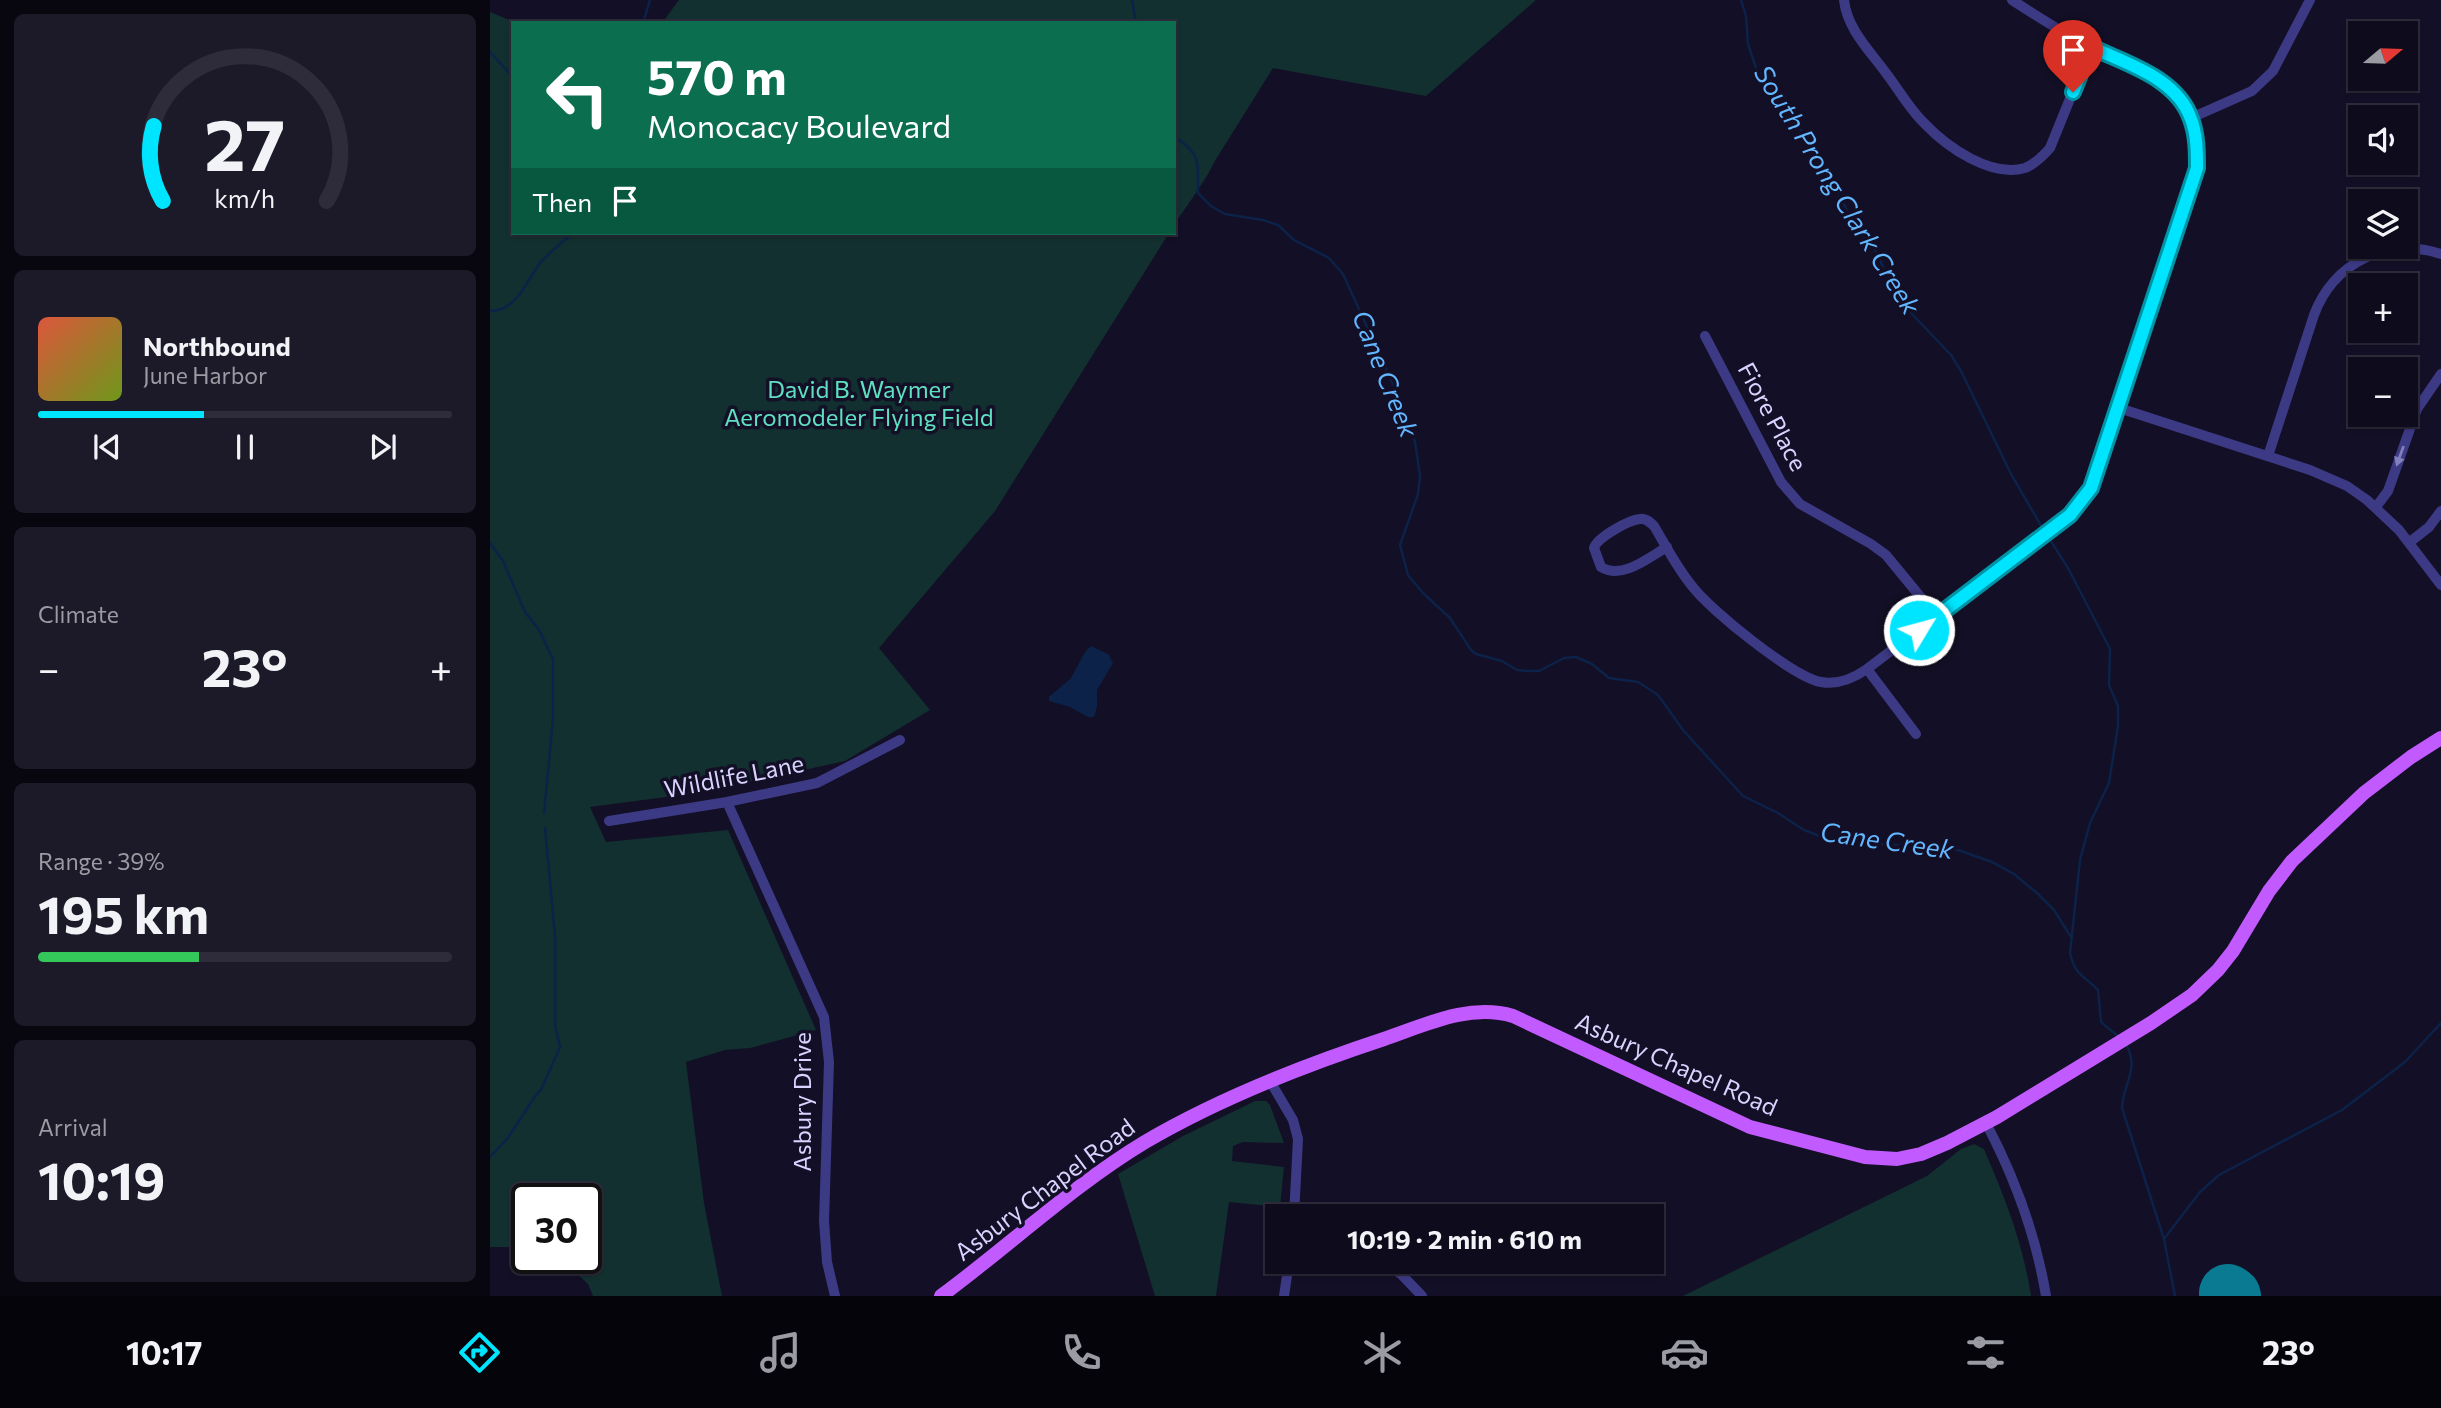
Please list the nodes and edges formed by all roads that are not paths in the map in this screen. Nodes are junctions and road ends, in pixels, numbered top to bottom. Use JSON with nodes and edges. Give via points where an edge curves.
{"nodes":[{"id":1,"x":1844,"y":0,"type":"edge"},
{"id":2,"x":2310,"y":0,"type":"edge"},
{"id":3,"x":2017,"y":1,"type":"edge"},
{"id":4,"x":2091,"y":47,"type":"junction"},
{"id":5,"x":2191,"y":118,"type":"junction"},
{"id":6,"x":2441,"y":254,"type":"edge"},
{"id":7,"x":1706,"y":336,"type":"dead end"},
{"id":8,"x":2441,"y":374,"type":"edge"},
{"id":9,"x":2119,"y":408,"type":"junction"},
{"id":10,"x":2268,"y":456,"type":"junction"},
{"id":11,"x":2376,"y":507,"type":"junction"},
{"id":12,"x":2441,"y":511,"type":"edge"},
{"id":13,"x":2410,"y":542,"type":"junction"},
{"id":14,"x":1667,"y":547,"type":"junction"},
{"id":15,"x":2441,"y":585,"type":"edge"},
{"id":16,"x":1937,"y":617,"type":"junction"},
{"id":17,"x":1867,"y":670,"type":"junction"},
{"id":18,"x":1916,"y":734,"type":"dead end"},
{"id":19,"x":2441,"y":738,"type":"edge"},
{"id":20,"x":900,"y":740,"type":"dead end"},
{"id":21,"x":727,"y":802,"type":"junction"},
{"id":22,"x":609,"y":821,"type":"dead end"},
{"id":23,"x":1270,"y":1081,"type":"junction"},
{"id":24,"x":1986,"y":1123,"type":"junction"},
{"id":25,"x":1295,"y":1204,"type":"edge"},
{"id":26,"x":1287,"y":1274,"type":"edge"},
{"id":27,"x":1401,"y":1274,"type":"edge"},
{"id":28,"x":835,"y":1296,"type":"edge"},
{"id":29,"x":941,"y":1296,"type":"edge"},
{"id":30,"x":1284,"y":1296,"type":"edge"},
{"id":31,"x":1422,"y":1296,"type":"edge"},
{"id":32,"x":2046,"y":1296,"type":"edge"}],
"edges":[{"from":1,"to":4,"type":"street","via":[[1850,24],[1924,123],[1957,150],[2011,170],[2026,167],[2050,149]]},
{"from":2,"to":5,"type":"street","via":[[2273,71],[2252,91]]},
{"from":3,"to":4,"type":"street"},
{"from":4,"to":5,"type":"street","via":[[2152,75],[2174,93]]},
{"from":5,"to":9,"type":"street","via":[[2197,168]]},
{"from":6,"to":10,"type":"street","via":[[2409,248],[2379,252],[2353,264],[2332,282],[2314,315]]},
{"from":7,"to":16,"type":"street","name":"Fiore Place","via":[[1769,463],[1787,489],[1800,504],[1886,555]]},
{"from":8,"to":11,"type":"street","one_way":true,"via":[[2417,409],[2388,491]]},
{"from":9,"to":10,"type":"street"},
{"from":9,"to":16,"type":"street","via":[[2091,488],[2077,507]]},
{"from":10,"to":11,"type":"street","via":[[2336,481]]},
{"from":11,"to":13,"type":"street"},
{"from":12,"to":13,"type":"street"},
{"from":13,"to":15,"type":"street"},
{"from":14,"to":14,"type":"street","via":[[1654,526],[1638,519],[1600,538],[1594,548],[1601,568],[1614,572]]},
{"from":14,"to":17,"type":"street","via":[[1702,598],[1809,679],[1833,682]]},
{"from":16,"to":17,"type":"street"},
{"from":17,"to":18,"type":"street"},
{"from":19,"to":24,"type":"main road","name":"Asbury Chapel Road","via":[[2336,817],[2280,875],[2233,951],[2192,995]]},
{"from":20,"to":21,"type":"street","name":"Wildlife Lane","via":[[817,783]]},
{"from":21,"to":22,"type":"street","name":"Wildlife Lane"},
{"from":21,"to":28,"type":"street","name":"Asbury Drive","via":[[824,1017],[829,1062],[824,1221]]},
{"from":23,"to":24,"type":"main road","name":"Asbury Chapel Road","via":[[1404,1032],[1463,1014],[1491,1011],[1513,1016],[1750,1127],[1846,1153],[1881,1159],[1909,1157]]},
{"from":23,"to":25,"type":"street","via":[[1293,1120],[1298,1139]]},
{"from":23,"to":29,"type":"main road","name":"Asbury Chapel Road","via":[[1132,1151]]},
{"from":24,"to":32,"type":"street","via":[[2026,1212]]},
{"from":26,"to":30,"type":"street"},
{"from":27,"to":31,"type":"street"}]}
